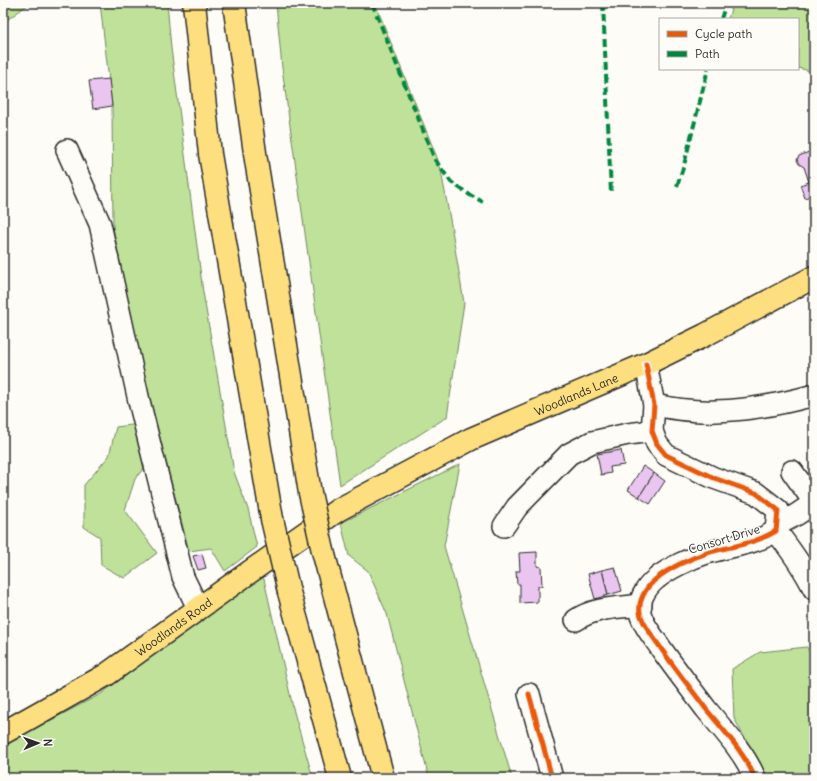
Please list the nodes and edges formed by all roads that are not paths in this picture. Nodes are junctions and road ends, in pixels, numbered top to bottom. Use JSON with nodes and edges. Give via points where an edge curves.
{"nodes":[{"id":1,"x":194,"y":3,"type":"edge"},
{"id":2,"x":234,"y":3,"type":"edge"},
{"id":3,"x":67,"y":150,"type":"dead end"},
{"id":4,"x":814,"y":277,"type":"edge"},
{"id":5,"x":646,"y":364,"type":"junction"},
{"id":6,"x":814,"y":395,"type":"edge"},
{"id":7,"x":654,"y":405,"type":"junction"},
{"id":8,"x":652,"y":431,"type":"junction"},
{"id":9,"x":792,"y":471,"type":"dead end"},
{"id":10,"x":814,"y":502,"type":"edge"},
{"id":11,"x":338,"y":510,"type":"joint"},
{"id":12,"x":504,"y":526,"type":"dead end"},
{"id":13,"x":777,"y":528,"type":"junction"},
{"id":14,"x":814,"y":589,"type":"edge"},
{"id":15,"x":641,"y":605,"type":"junction"},
{"id":16,"x":198,"y":608,"type":"junction"},
{"id":17,"x":576,"y":620,"type":"dead end"},
{"id":18,"x":529,"y":694,"type":"dead end"},
{"id":19,"x":3,"y":733,"type":"edge"},
{"id":20,"x":340,"y":778,"type":"edge"},
{"id":21,"x":383,"y":778,"type":"edge"},
{"id":22,"x":552,"y":778,"type":"edge"},
{"id":23,"x":755,"y":778,"type":"edge"}],
"edges":[{"from":1,"to":20,"type":"main road","bridge":true,"via":[[210,154],[272,519],[289,592]]},
{"from":2,"to":21,"type":"main road","bridge":true,"via":[[256,160],[310,493]]},
{"from":3,"to":16,"type":"street","via":[[100,224],[139,401],[179,562],[183,577]]},
{"from":4,"to":5,"type":"main road","name":"Woodlands Lane"},
{"from":5,"to":7,"type":"street"},
{"from":5,"to":11,"type":"main road","name":"Woodlands Lane","via":[[471,439]]},
{"from":6,"to":7,"type":"street","via":[[763,406],[715,412]]},
{"from":7,"to":8,"type":"street"},
{"from":8,"to":12,"type":"street","via":[[592,442],[569,454],[517,508]]},
{"from":8,"to":13,"type":"street","name":"Consort Drive","via":[[666,455],[714,478],[756,493],[778,510]]},
{"from":9,"to":10,"type":"street"},
{"from":10,"to":13,"type":"street"},
{"from":11,"to":16,"type":"main road","name":"Woodlands Road"},
{"from":13,"to":14,"type":"street"},
{"from":13,"to":15,"type":"street","name":"Consort Drive","via":[[764,538],[707,553],[676,566],[656,579],[644,592]]},
{"from":15,"to":17,"type":"street","via":[[598,611]]},
{"from":15,"to":23,"type":"street","via":[[640,616],[705,708],[737,747]]},
{"from":16,"to":19,"type":"main road","name":"Woodlands Road","via":[[106,675]]},
{"from":18,"to":22,"type":"street"}]}
